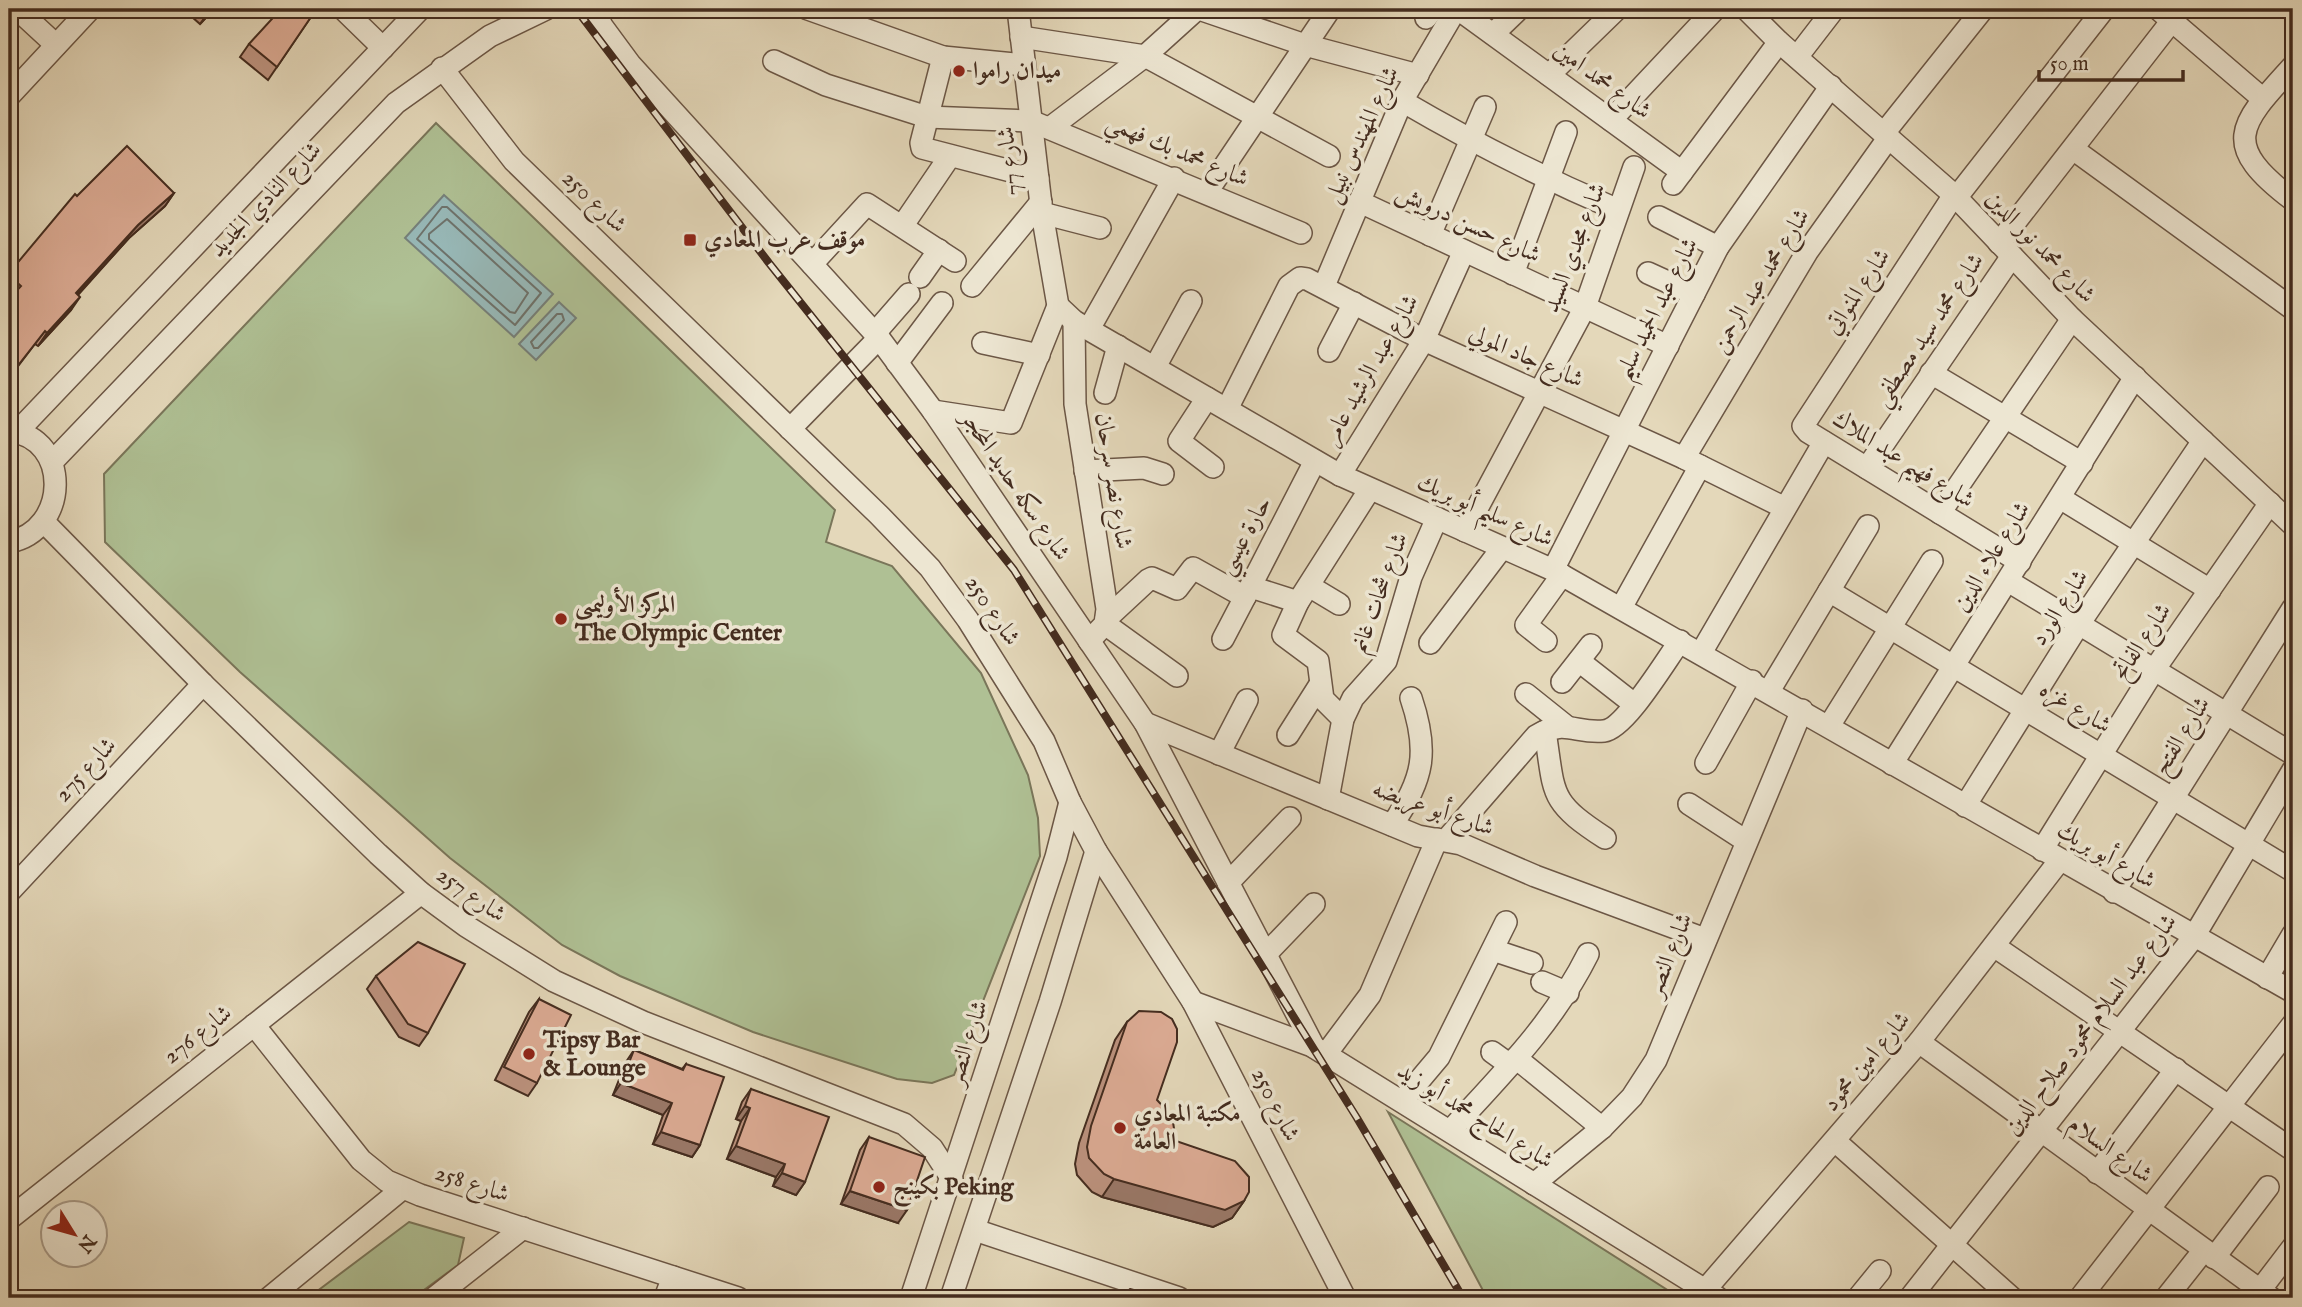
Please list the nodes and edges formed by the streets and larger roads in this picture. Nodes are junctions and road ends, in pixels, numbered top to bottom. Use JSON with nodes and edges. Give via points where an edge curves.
{"nodes":[{"id":1,"x":17,"y":9,"type":"edge"},
{"id":2,"x":90,"y":9,"type":"edge"},
{"id":3,"x":343,"y":9,"type":"edge"},
{"id":4,"x":420,"y":9,"type":"edge"},
{"id":5,"x":545,"y":9,"type":"edge"},
{"id":6,"x":594,"y":9,"type":"edge"},
{"id":7,"x":808,"y":9,"type":"edge"},
{"id":8,"x":1018,"y":9,"type":"edge"},
{"id":9,"x":1198,"y":9,"type":"edge"},
{"id":10,"x":1330,"y":9,"type":"edge"},
{"id":11,"x":1457,"y":9,"type":"edge"},
{"id":12,"x":1519,"y":9,"type":"edge"},
{"id":13,"x":1617,"y":9,"type":"edge"},
{"id":14,"x":1715,"y":9,"type":"edge"},
{"id":15,"x":1746,"y":9,"type":"edge"},
{"id":16,"x":1833,"y":9,"type":"edge"},
{"id":17,"x":1983,"y":9,"type":"edge"},
{"id":18,"x":2104,"y":9,"type":"edge"},
{"id":19,"x":2171,"y":13,"type":"edge"},
{"id":20,"x":1493,"y":34,"type":"junction"},
{"id":21,"x":1021,"y":37,"type":"junction"},
{"id":22,"x":1779,"y":42,"type":"junction"},
{"id":23,"x":56,"y":45,"type":"junction"},
{"id":24,"x":1305,"y":46,"type":"junction"},
{"id":25,"x":383,"y":48,"type":"junction"},
{"id":26,"x":1144,"y":56,"type":"junction"},
{"id":27,"x":943,"y":57,"type":"junction"},
{"id":28,"x":1797,"y":57,"type":"junction"},
{"id":29,"x":774,"y":61,"type":"dead end"},
{"id":30,"x":1024,"y":65,"type":"junction"},
{"id":31,"x":2293,"y":66,"type":"edge"},
{"id":32,"x":442,"y":68,"type":"junction"},
{"id":33,"x":1418,"y":75,"type":"junction"},
{"id":34,"x":1549,"y":75,"type":"junction"},
{"id":35,"x":1831,"y":86,"type":"junction"},
{"id":36,"x":9,"y":96,"type":"edge"},
{"id":37,"x":2263,"y":99,"type":"junction"},
{"id":38,"x":1402,"y":101,"type":"junction"},
{"id":39,"x":1485,"y":107,"type":"dead end"},
{"id":40,"x":927,"y":117,"type":"junction"},
{"id":41,"x":1257,"y":117,"type":"junction"},
{"id":42,"x":1611,"y":120,"type":"junction"},
{"id":43,"x":1041,"y":124,"type":"junction"},
{"id":44,"x":1566,"y":132,"type":"dead end"},
{"id":45,"x":1886,"y":135,"type":"junction"},
{"id":46,"x":1470,"y":141,"type":"junction"},
{"id":47,"x":2073,"y":149,"type":"junction"},
{"id":48,"x":950,"y":156,"type":"junction"},
{"id":49,"x":1329,"y":156,"type":"dead end"},
{"id":50,"x":1634,"y":167,"type":"dead end"},
{"id":51,"x":1038,"y":178,"type":"junction"},
{"id":52,"x":1174,"y":178,"type":"junction"},
{"id":53,"x":1548,"y":180,"type":"junction"},
{"id":54,"x":1207,"y":192,"type":"junction"},
{"id":55,"x":1955,"y":196,"type":"junction"},
{"id":56,"x":2293,"y":200,"type":"edge"},
{"id":57,"x":1360,"y":202,"type":"junction"},
{"id":58,"x":1042,"y":207,"type":"junction"},
{"id":59,"x":1618,"y":210,"type":"junction"},
{"id":60,"x":1660,"y":217,"type":"dead end"},
{"id":61,"x":902,"y":225,"type":"junction"},
{"id":62,"x":1100,"y":228,"type":"dead end"},
{"id":63,"x":1301,"y":233,"type":"dead end"},
{"id":64,"x":1430,"y":235,"type":"junction"},
{"id":65,"x":1718,"y":247,"type":"junction"},
{"id":66,"x":2005,"y":249,"type":"junction"},
{"id":67,"x":1464,"y":251,"type":"junction"},
{"id":68,"x":813,"y":264,"type":"junction"},
{"id":69,"x":1648,"y":273,"type":"dead end"},
{"id":70,"x":1513,"y":274,"type":"junction"},
{"id":71,"x":972,"y":286,"type":"dead end"},
{"id":72,"x":1324,"y":286,"type":"junction"},
{"id":73,"x":1694,"y":294,"type":"junction"},
{"id":74,"x":1191,"y":301,"type":"dead end"},
{"id":75,"x":942,"y":303,"type":"dead end"},
{"id":76,"x":1354,"y":303,"type":"junction"},
{"id":77,"x":1585,"y":307,"type":"junction"},
{"id":78,"x":2293,"y":309,"type":"edge"},
{"id":79,"x":1074,"y":319,"type":"junction"},
{"id":80,"x":2072,"y":319,"type":"junction"},
{"id":81,"x":877,"y":336,"type":"junction"},
{"id":82,"x":1424,"y":340,"type":"junction"},
{"id":83,"x":983,"y":343,"type":"dead end"},
{"id":84,"x":1118,"y":346,"type":"junction"},
{"id":85,"x":1668,"y":346,"type":"junction"},
{"id":86,"x":1329,"y":351,"type":"dead end"},
{"id":87,"x":1039,"y":355,"type":"junction"},
{"id":88,"x":898,"y":363,"type":"junction"},
{"id":89,"x":1155,"y":367,"type":"junction"},
{"id":90,"x":1931,"y":373,"type":"junction"},
{"id":91,"x":2135,"y":377,"type":"junction"},
{"id":92,"x":1539,"y":392,"type":"junction"},
{"id":93,"x":1105,"y":393,"type":"dead end"},
{"id":94,"x":1207,"y":398,"type":"junction"},
{"id":95,"x":1227,"y":409,"type":"junction"},
{"id":96,"x":933,"y":411,"type":"junction"},
{"id":97,"x":2006,"y":417,"type":"junction"},
{"id":98,"x":1806,"y":418,"type":"joint"},
{"id":99,"x":790,"y":429,"type":"junction"},
{"id":100,"x":1624,"y":430,"type":"junction"},
{"id":101,"x":13,"y":431,"type":"edge"},
{"id":102,"x":2203,"y":441,"type":"junction"},
{"id":103,"x":1824,"y":442,"type":"junction"},
{"id":104,"x":1315,"y":461,"type":"junction"},
{"id":105,"x":52,"y":462,"type":"junction"},
{"id":106,"x":1692,"y":462,"type":"junction"},
{"id":107,"x":2082,"y":463,"type":"junction"},
{"id":108,"x":1213,"y":467,"type":"dead end"},
{"id":109,"x":1867,"y":468,"type":"junction"},
{"id":110,"x":1085,"y":471,"type":"junction"},
{"id":111,"x":1163,"y":474,"type":"dead end"},
{"id":112,"x":1339,"y":475,"type":"junction"},
{"id":113,"x":1370,"y":489,"type":"junction"},
{"id":114,"x":2060,"y":498,"type":"junction"},
{"id":115,"x":2270,"y":503,"type":"junction"},
{"id":116,"x":1785,"y":508,"type":"junction"},
{"id":117,"x":1940,"y":513,"type":"junction"},
{"id":118,"x":1437,"y":519,"type":"junction"},
{"id":119,"x":44,"y":522,"type":"junction"},
{"id":120,"x":2293,"y":524,"type":"edge"},
{"id":121,"x":1868,"y":526,"type":"dead end"},
{"id":122,"x":1465,"y":531,"type":"junction"},
{"id":123,"x":9,"y":542,"type":"edge"},
{"id":124,"x":2134,"y":543,"type":"junction"},
{"id":125,"x":1502,"y":548,"type":"junction"},
{"id":126,"x":1933,"y":561,"type":"dead end"},
{"id":127,"x":2020,"y":562,"type":"junction"},
{"id":128,"x":1558,"y":573,"type":"junction"},
{"id":129,"x":2008,"y":581,"type":"junction"},
{"id":130,"x":2210,"y":590,"type":"junction"},
{"id":131,"x":1829,"y":591,"type":"junction"},
{"id":132,"x":1248,"y":592,"type":"junction"},
{"id":133,"x":1303,"y":594,"type":"junction"},
{"id":134,"x":1339,"y":604,"type":"dead end"},
{"id":135,"x":1621,"y":608,"type":"junction"},
{"id":136,"x":2293,"y":608,"type":"edge"},
{"id":137,"x":1106,"y":621,"type":"junction"},
{"id":138,"x":2079,"y":624,"type":"junction"},
{"id":139,"x":1891,"y":627,"type":"junction"},
{"id":140,"x":1223,"y":639,"type":"dead end"},
{"id":141,"x":1089,"y":641,"type":"junction"},
{"id":142,"x":1546,"y":641,"type":"dead end"},
{"id":143,"x":1680,"y":641,"type":"junction"},
{"id":144,"x":1430,"y":643,"type":"dead end"},
{"id":145,"x":1700,"y":653,"type":"junction"},
{"id":146,"x":1955,"y":666,"type":"junction"},
{"id":147,"x":2154,"y":670,"type":"junction"},
{"id":148,"x":1177,"y":676,"type":"dead end"},
{"id":149,"x":1562,"y":682,"type":"dead end"},
{"id":150,"x":202,"y":684,"type":"junction"},
{"id":151,"x":1319,"y":686,"type":"junction"},
{"id":152,"x":1760,"y":686,"type":"junction"},
{"id":153,"x":1525,"y":694,"type":"dead end"},
{"id":154,"x":1411,"y":698,"type":"dead end"},
{"id":155,"x":1247,"y":700,"type":"dead end"},
{"id":156,"x":1634,"y":704,"type":"junction"},
{"id":157,"x":2026,"y":709,"type":"junction"},
{"id":158,"x":1802,"y":710,"type":"junction"},
{"id":159,"x":2227,"y":714,"type":"junction"},
{"id":160,"x":1343,"y":719,"type":"junction"},
{"id":161,"x":1145,"y":723,"type":"junction"},
{"id":162,"x":1829,"y":726,"type":"junction"},
{"id":163,"x":1555,"y":728,"type":"junction"},
{"id":164,"x":1288,"y":735,"type":"dead end"},
{"id":165,"x":1219,"y":754,"type":"junction"},
{"id":166,"x":2293,"y":754,"type":"edge"},
{"id":167,"x":2101,"y":755,"type":"junction"},
{"id":168,"x":1706,"y":763,"type":"dead end"},
{"id":169,"x":1892,"y":764,"type":"junction"},
{"id":170,"x":2293,"y":770,"type":"edge"},
{"id":171,"x":2173,"y":798,"type":"junction"},
{"id":172,"x":1328,"y":799,"type":"junction"},
{"id":173,"x":1070,"y":802,"type":"junction"},
{"id":174,"x":1689,"y":804,"type":"dead end"},
{"id":175,"x":1965,"y":806,"type":"junction"},
{"id":176,"x":1290,"y":818,"type":"dead end"},
{"id":177,"x":1392,"y":825,"type":"junction"},
{"id":178,"x":1605,"y":838,"type":"dead end"},
{"id":179,"x":1441,"y":839,"type":"junction"},
{"id":180,"x":1746,"y":841,"type":"junction"},
{"id":181,"x":2249,"y":844,"type":"junction"},
{"id":182,"x":1096,"y":851,"type":"junction"},
{"id":183,"x":2051,"y":855,"type":"junction"},
{"id":184,"x":2293,"y":871,"type":"edge"},
{"id":185,"x":1228,"y":883,"type":"junction"},
{"id":186,"x":9,"y":892,"type":"edge"},
{"id":187,"x":2114,"y":892,"type":"junction"},
{"id":188,"x":421,"y":893,"type":"junction"},
{"id":189,"x":1314,"y":904,"type":"dead end"},
{"id":190,"x":1506,"y":922,"type":"dead end"},
{"id":191,"x":2293,"y":934,"type":"edge"},
{"id":192,"x":2193,"y":937,"type":"junction"},
{"id":193,"x":1705,"y":939,"type":"junction"},
{"id":194,"x":1994,"y":946,"type":"junction"},
{"id":195,"x":1493,"y":950,"type":"junction"},
{"id":196,"x":1588,"y":954,"type":"dead end"},
{"id":197,"x":1265,"y":956,"type":"junction"},
{"id":198,"x":2267,"y":978,"type":"junction"},
{"id":199,"x":2293,"y":992,"type":"edge"},
{"id":200,"x":1568,"y":993,"type":"junction"},
{"id":201,"x":1192,"y":1002,"type":"junction"},
{"id":202,"x":2293,"y":1024,"type":"edge"},
{"id":203,"x":254,"y":1025,"type":"junction"},
{"id":204,"x":2120,"y":1031,"type":"junction"},
{"id":205,"x":1919,"y":1042,"type":"junction"},
{"id":206,"x":1320,"y":1050,"type":"junction"},
{"id":207,"x":1492,"y":1052,"type":"dead end"},
{"id":208,"x":1513,"y":1062,"type":"junction"},
{"id":209,"x":2176,"y":1069,"type":"junction"},
{"id":210,"x":1402,"y":1101,"type":"junction"},
{"id":211,"x":2230,"y":1105,"type":"junction"},
{"id":212,"x":1602,"y":1129,"type":"junction"},
{"id":213,"x":1450,"y":1131,"type":"junction"},
{"id":214,"x":2042,"y":1133,"type":"junction"},
{"id":215,"x":1835,"y":1141,"type":"junction"},
{"id":216,"x":2293,"y":1150,"type":"edge"},
{"id":217,"x":2097,"y":1173,"type":"junction"},
{"id":218,"x":952,"y":1179,"type":"junction"},
{"id":219,"x":1534,"y":1184,"type":"junction"},
{"id":220,"x":2268,"y":1187,"type":"dead end"},
{"id":221,"x":402,"y":1189,"type":"junction"},
{"id":222,"x":2148,"y":1211,"type":"junction"},
{"id":223,"x":9,"y":1219,"type":"edge"},
{"id":224,"x":523,"y":1228,"type":"junction"},
{"id":225,"x":975,"y":1230,"type":"junction"},
{"id":226,"x":1952,"y":1245,"type":"junction"},
{"id":227,"x":2293,"y":1247,"type":"edge"},
{"id":228,"x":2209,"y":1254,"type":"junction"},
{"id":229,"x":1880,"y":1271,"type":"dead end"},
{"id":230,"x":673,"y":1277,"type":"junction"},
{"id":231,"x":1712,"y":1294,"type":"edge"},
{"id":232,"x":2262,"y":1296,"type":"edge"},
{"id":233,"x":269,"y":1298,"type":"edge"},
{"id":234,"x":434,"y":1298,"type":"edge"},
{"id":235,"x":665,"y":1298,"type":"edge"},
{"id":236,"x":738,"y":1298,"type":"edge"},
{"id":237,"x":911,"y":1298,"type":"edge"},
{"id":238,"x":951,"y":1298,"type":"edge"},
{"id":239,"x":1180,"y":1298,"type":"edge"},
{"id":240,"x":1345,"y":1298,"type":"edge"},
{"id":241,"x":1858,"y":1298,"type":"edge"},
{"id":242,"x":1910,"y":1298,"type":"edge"},
{"id":243,"x":2012,"y":1298,"type":"edge"},
{"id":244,"x":2080,"y":1298,"type":"edge"},
{"id":245,"x":2166,"y":1298,"type":"edge"}],
"edges":[{"from":1,"to":23,"type":"street"},
{"from":2,"to":23,"type":"street"},
{"from":3,"to":25,"type":"street"},
{"from":4,"to":25,"type":"street","name":"شارع النادي الجديد"},
{"from":5,"to":32,"type":"street","name":"شارع النادي الجديد"},
{"from":6,"to":68,"type":"street","name":"شارع سكه حديد المحجر","via":[[631,64]]},
{"from":7,"to":27,"type":"street"},
{"from":8,"to":21,"type":"street","name":"شارع 77"},
{"from":9,"to":24,"type":"street"},
{"from":9,"to":26,"type":"street"},
{"from":10,"to":24,"type":"street"},
{"from":11,"to":20,"type":"street","name":"شارع محمد امين"},
{"from":11,"to":33,"type":"street","name":"شارع المهندس نبيل"},
{"from":12,"to":20,"type":"street"},
{"from":13,"to":34,"type":"street"},
{"from":14,"to":42,"type":"street"},
{"from":15,"to":22,"type":"street","name":"شارع محمد نور الدين"},
{"from":16,"to":28,"type":"street"},
{"from":17,"to":45,"type":"street","name":"شارع محمد عبد الرحمن"},
{"from":18,"to":55,"type":"street","name":"شارع المنواتي"},
{"from":19,"to":37,"type":"street"},
{"from":19,"to":47,"type":"street","name":"شارع محمد سيد مصطفي"},
{"from":20,"to":34,"type":"street","name":"شارع محمد امين"},
{"from":21,"to":26,"type":"street"},
{"from":21,"to":30,"type":"street","name":"شارع 77"},
{"from":22,"to":28,"type":"street","name":"شارع محمد نور الدين"},
{"from":22,"to":42,"type":"street","name":"شارع محمد امين","via":[[1678,178]]},
{"from":23,"to":36,"type":"street"},
{"from":24,"to":33,"type":"street"},
{"from":24,"to":41,"type":"street"},
{"from":25,"to":101,"type":"street","name":"شارع النادي الجديد"},
{"from":26,"to":41,"type":"street"},
{"from":26,"to":43,"type":"street"},
{"from":27,"to":30,"type":"street"},
{"from":27,"to":40,"type":"street"},
{"from":28,"to":35,"type":"street","name":"شارع محمد نور الدين"},
{"from":29,"to":40,"type":"street","via":[[826,85]]},
{"from":30,"to":43,"type":"street","name":"شارع 77"},
{"from":31,"to":37,"type":"street"},
{"from":32,"to":99,"type":"street","name":"شارع 250","via":[[514,161]]},
{"from":32,"to":105,"type":"street","name":"شارع النادي الجديد","via":[[396,103]]},
{"from":33,"to":38,"type":"street","name":"شارع المهندس نبيل"},
{"from":34,"to":42,"type":"street","name":"شارع محمد امين"},
{"from":35,"to":45,"type":"street","name":"شارع محمد نور الدين"},
{"from":35,"to":65,"type":"street","name":"شارع عبد الحميد سليم"},
{"from":37,"to":56,"type":"street","via":[[2248,122],[2246,149],[2253,166]]},
{"from":38,"to":46,"type":"street"},
{"from":38,"to":57,"type":"street","name":"شارع المهندس نبيل"},
{"from":39,"to":46,"type":"street"},
{"from":40,"to":43,"type":"street"},
{"from":40,"to":48,"type":"street","via":[[922,148]]},
{"from":41,"to":49,"type":"street"},
{"from":41,"to":54,"type":"street"},
{"from":43,"to":51,"type":"street","name":"شارع 77"},
{"from":43,"to":52,"type":"street","name":"شارع محمد بك فهمي"},
{"from":44,"to":53,"type":"street"},
{"from":45,"to":55,"type":"street","name":"شارع محمد نور الدين"},
{"from":45,"to":106,"type":"street","name":"شارع محمد عبد الرحمن","via":[[1807,252]]},
{"from":46,"to":53,"type":"street"},
{"from":46,"to":64,"type":"street"},
{"from":47,"to":66,"type":"street","name":"شارع محمد سيد مصطفي"},
{"from":47,"to":78,"type":"street"},
{"from":48,"to":51,"type":"street"},
{"from":48,"to":61,"type":"street"},
{"from":50,"to":59,"type":"street","name":"شارع مجدي السيد"},
{"from":51,"to":58,"type":"street","name":"شارع 77"},
{"from":52,"to":54,"type":"street","name":"شارع محمد بك فهمي"},
{"from":52,"to":79,"type":"street"},
{"from":53,"to":59,"type":"street"},
{"from":53,"to":70,"type":"street"},
{"from":54,"to":63,"type":"street","name":"شارع محمد بك فهمي"},
{"from":55,"to":66,"type":"street","name":"شارع محمد نور الدين"},
{"from":55,"to":98,"type":"street","name":"شارع المنواتي"},
{"from":57,"to":64,"type":"street","name":"شارع حسن درويش"},
{"from":57,"to":72,"type":"street","name":"شارع المهندس نبيل"},
{"from":58,"to":62,"type":"street"},
{"from":58,"to":71,"type":"street"},
{"from":58,"to":79,"type":"street","name":"شارع 77"},
{"from":59,"to":77,"type":"street","name":"شارع مجدي السيد"},
{"from":60,"to":65,"type":"street"},
{"from":61,"to":68,"type":"street","via":[[867,204]]},
{"from":61,"to":81,"type":"street","via":[[947,255],[915,286]]},
{"from":64,"to":67,"type":"street","name":"شارع حسن درويش"},
{"from":65,"to":73,"type":"street","name":"شارع عبد الحميد سليم"},
{"from":66,"to":80,"type":"street","name":"شارع محمد نور الدين"},
{"from":66,"to":90,"type":"street","name":"شارع محمد سيد مصطفي"},
{"from":67,"to":70,"type":"street","name":"شارع حسن درويش"},
{"from":67,"to":82,"type":"street","name":"شارع عبد الرشيد عامر"},
{"from":68,"to":81,"type":"street","name":"شارع سكه حديد المحجر"},
{"from":69,"to":73,"type":"street"},
{"from":70,"to":77,"type":"street","name":"شارع حسن درويش"},
{"from":72,"to":76,"type":"street","name":"شارع جاد المولي"},
{"from":72,"to":95,"type":"street","via":[[1300,278],[1289,286]]},
{"from":73,"to":85,"type":"street","name":"شارع عبد الحميد سليم"},
{"from":74,"to":89,"type":"street"},
{"from":75,"to":88,"type":"street"},
{"from":76,"to":82,"type":"street","name":"شارع جاد المولي"},
{"from":76,"to":86,"type":"street"},
{"from":77,"to":85,"type":"street","name":"شارع حسن درويش"},
{"from":77,"to":92,"type":"street","name":"شارع مجدي السيد"},
{"from":79,"to":84,"type":"street","name":"شارع سليم أبو بريك"},
{"from":79,"to":87,"type":"street"},
{"from":79,"to":110,"type":"street","name":"شارع نصر سرحان","via":[[1075,404]]},
{"from":80,"to":91,"type":"street","name":"شارع محمد نور الدين"},
{"from":80,"to":97,"type":"street"},
{"from":81,"to":88,"type":"street","name":"شارع سكه حديد المحجر"},
{"from":81,"to":99,"type":"street"},
{"from":82,"to":92,"type":"street","name":"شارع جاد المولي"},
{"from":82,"to":112,"type":"street","name":"شارع عبد الرشيد عامر"},
{"from":83,"to":87,"type":"street"},
{"from":84,"to":89,"type":"street","name":"شارع سليم أبو بريك"},
{"from":84,"to":93,"type":"street"},
{"from":85,"to":100,"type":"street","name":"شارع عبد الحميد سليم"},
{"from":87,"to":96,"type":"street","via":[[1013,420],[1007,424]]},
{"from":88,"to":96,"type":"street","name":"شارع سكه حديد المحجر"},
{"from":89,"to":94,"type":"street","name":"شارع سليم أبو بريك"},
{"from":90,"to":97,"type":"street"},
{"from":90,"to":109,"type":"street","name":"شارع محمد سيد مصطفي"},
{"from":91,"to":102,"type":"street","name":"شارع محمد نور الدين"},
{"from":91,"to":107,"type":"street","name":"شارع علاء الدين"},
{"from":92,"to":100,"type":"street","name":"شارع جاد المولي"},
{"from":92,"to":122,"type":"street","name":"شارع مجدي السيد"},
{"from":94,"to":95,"type":"street","name":"شارع سليم أبو بريك"},
{"from":94,"to":108,"type":"street","via":[[1179,441]]},
{"from":95,"to":104,"type":"street","name":"شارع سليم أبو بريك"},
{"from":96,"to":141,"type":"street","name":"شارع سكه حديد المحجر"},
{"from":97,"to":107,"type":"street"},
{"from":97,"to":117,"type":"street"},
{"from":98,"to":103,"type":"street","name":"شارع فهيم عبد الملاك","via":[[1803,426]]},
{"from":99,"to":173,"type":"street","name":"شارع 250","via":[[930,568],[1044,741]]},
{"from":100,"to":106,"type":"street","name":"شارع جاد المولي"},
{"from":100,"to":128,"type":"street","name":"شارع عبد الحميد سليم"},
{"from":101,"to":105,"type":"street","via":[[43,449]]},
{"from":102,"to":115,"type":"street","name":"شارع محمد نور الدين"},
{"from":102,"to":124,"type":"street","name":"شارع الورد"},
{"from":103,"to":109,"type":"street","name":"شارع فهيم عبد الملاك"},
{"from":103,"to":116,"type":"street"},
{"from":104,"to":112,"type":"street","name":"شارع سليم أبو بريك"},
{"from":104,"to":132,"type":"street","name":"حارة عيسي"},
{"from":105,"to":119,"type":"street","via":[[56,493]]},
{"from":106,"to":116,"type":"street","name":"شارع جاد المولي"},
{"from":106,"to":135,"type":"street","name":"شارع محمد عبد الرحمن"},
{"from":107,"to":114,"type":"street","name":"شارع علاء الدين"},
{"from":109,"to":117,"type":"street","name":"شارع فهيم عبد الملاك"},
{"from":110,"to":111,"type":"street","via":[[1144,468]]},
{"from":110,"to":137,"type":"street","name":"شارع نصر سرحان"},
{"from":112,"to":113,"type":"street","name":"شارع سليم أبو بريك"},
{"from":113,"to":118,"type":"street","name":"شارع سليم أبو بريك"},
{"from":113,"to":133,"type":"street"},
{"from":114,"to":124,"type":"street"},
{"from":114,"to":127,"type":"street","name":"شارع علاء الدين"},
{"from":115,"to":120,"type":"street","name":"شارع محمد نور الدين"},
{"from":115,"to":130,"type":"street","name":"شارع الفاتح"},
{"from":116,"to":145,"type":"street"},
{"from":117,"to":127,"type":"street","name":"شارع فهيم عبد الملاك"},
{"from":118,"to":122,"type":"street","name":"شارع سليم أبو بريك"},
{"from":118,"to":160,"type":"street","name":"شارع شحات غانم","via":[[1411,577],[1386,660],[1353,698]]},
{"from":119,"to":123,"type":"street","via":[[32,533]]},
{"from":119,"to":150,"type":"street","name":"شارع 257"},
{"from":121,"to":131,"type":"street"},
{"from":122,"to":125,"type":"street","name":"شارع سليم أبو بريك"},
{"from":124,"to":130,"type":"street"},
{"from":124,"to":138,"type":"street","name":"شارع الورد"},
{"from":125,"to":128,"type":"street","name":"شارع سليم أبو بريك"},
{"from":125,"to":144,"type":"street"},
{"from":126,"to":139,"type":"street"},
{"from":127,"to":129,"type":"street","name":"شارع علاء الدين"},
{"from":128,"to":135,"type":"street","name":"شارع سليم أبو بريك"},
{"from":128,"to":142,"type":"street","name":"شارع عبد الحميد سليم","via":[[1526,625]]},
{"from":129,"to":138,"type":"street"},
{"from":129,"to":146,"type":"street","name":"شارع علاء الدين"},
{"from":130,"to":147,"type":"street","name":"شارع الفاتح"},
{"from":131,"to":139,"type":"street","name":"شارع غزه"},
{"from":131,"to":152,"type":"street"},
{"from":132,"to":133,"type":"street"},
{"from":132,"to":137,"type":"street","name":"حارة عيسي","via":[[1193,568],[1177,589],[1148,580]]},
{"from":132,"to":140,"type":"street"},
{"from":133,"to":134,"type":"street"},
{"from":133,"to":151,"type":"street","via":[[1283,635],[1318,661]]},
{"from":135,"to":143,"type":"street","name":"شارع سليم أبو بريك"},
{"from":136,"to":159,"type":"street","name":"شارع الفتح"},
{"from":137,"to":141,"type":"street"},
{"from":137,"to":148,"type":"street"},
{"from":138,"to":147,"type":"street"},
{"from":138,"to":157,"type":"street","name":"شارع الورد"},
{"from":139,"to":146,"type":"street","name":"شارع غزه"},
{"from":139,"to":162,"type":"street"},
{"from":141,"to":161,"type":"street","name":"شارع سكه حديد المحجر"},
{"from":143,"to":145,"type":"street","name":"شارع سليم أبو بريك"},
{"from":143,"to":156,"type":"street"},
{"from":145,"to":152,"type":"street","name":"شارع سليم أبو بريك"},
{"from":146,"to":157,"type":"street","name":"شارع غزه"},
{"from":146,"to":169,"type":"street","name":"شارع علاء الدين"},
{"from":147,"to":159,"type":"street"},
{"from":147,"to":167,"type":"street","name":"شارع الفاتح"},
{"from":149,"to":156,"type":"street","via":[[1585,653]]},
{"from":150,"to":186,"type":"street","name":"شارع 275"},
{"from":150,"to":188,"type":"street","name":"شارع 257"},
{"from":151,"to":160,"type":"street","via":[[1332,711]]},
{"from":151,"to":164,"type":"street"},
{"from":152,"to":158,"type":"street","name":"شارع سليم أبو بريك"},
{"from":152,"to":168,"type":"street"},
{"from":153,"to":163,"type":"street"},
{"from":154,"to":177,"type":"street","via":[[1422,730],[1422,764],[1412,797]]},
{"from":155,"to":165,"type":"street"},
{"from":156,"to":163,"type":"street","via":[[1614,728],[1601,732]]},
{"from":157,"to":167,"type":"street","name":"شارع غزه"},
{"from":157,"to":175,"type":"street","name":"شارع الورد"},
{"from":158,"to":162,"type":"street","name":"شارع سليم أبو بريك"},
{"from":158,"to":180,"type":"street","name":"شارع النصر"},
{"from":159,"to":166,"type":"street"},
{"from":159,"to":171,"type":"street","name":"شارع الفتح"},
{"from":160,"to":172,"type":"street","name":"شارع شحات غانم"},
{"from":161,"to":165,"type":"street","name":"شارع أبو عريضه"},
{"from":161,"to":185,"type":"street","name":"شارع سكه حديد المحجر"},
{"from":162,"to":169,"type":"street","name":"شارع سليم أبو بريك"},
{"from":163,"to":178,"type":"street","via":[[1556,794],[1563,807]]},
{"from":163,"to":179,"type":"street","via":[[1528,744]]},
{"from":165,"to":172,"type":"street","name":"شارع أبو عريضه"},
{"from":167,"to":171,"type":"street","name":"شارع غزه"},
{"from":167,"to":183,"type":"street","name":"شارع الفاتح"},
{"from":169,"to":175,"type":"street","name":"شارع أبو بريك"},
{"from":170,"to":181,"type":"street","name":"شارع عبد السلام محمود صلاح الدين"},
{"from":171,"to":181,"type":"street","name":"شارع غزه"},
{"from":171,"to":187,"type":"street","name":"شارع الفتح"},
{"from":172,"to":177,"type":"street","name":"شارع أبو عريضه"},
{"from":173,"to":182,"type":"street","name":"شارع 250"},
{"from":173,"to":218,"type":"street","name":"شارع النصر"},
{"from":174,"to":180,"type":"street"},
{"from":175,"to":183,"type":"street","name":"شارع أبو بريك"},
{"from":176,"to":185,"type":"street"},
{"from":177,"to":179,"type":"street","name":"شارع أبو عريضه"},
{"from":179,"to":193,"type":"street","name":"شارع أبو عريضه"},
{"from":179,"to":206,"type":"street","via":[[1370,995]]},
{"from":180,"to":193,"type":"street","name":"شارع النصر"},
{"from":181,"to":184,"type":"street","name":"شارع غزه"},
{"from":181,"to":192,"type":"street","name":"شارع عبد السلام محمود صلاح الدين"},
{"from":182,"to":201,"type":"street","name":"شارع 250"},
{"from":182,"to":225,"type":"street"},
{"from":183,"to":187,"type":"street","name":"شارع أبو بريك"},
{"from":183,"to":194,"type":"street","name":"شارع امين محمود"},
{"from":185,"to":197,"type":"street","name":"شارع سكه حديد المحجر"},
{"from":187,"to":192,"type":"street","name":"شارع أبو بريك"},
{"from":188,"to":203,"type":"street","name":"شارع 276"},
{"from":188,"to":218,"type":"street","name":"شارع 257","via":[[554,981],[643,1022],[904,1124],[932,1148]]},
{"from":189,"to":197,"type":"street"},
{"from":190,"to":195,"type":"street"},
{"from":191,"to":198,"type":"street"},
{"from":192,"to":198,"type":"street","name":"شارع أبو بريك"},
{"from":192,"to":204,"type":"street","name":"شارع عبد السلام محمود صلاح الدين"},
{"from":193,"to":212,"type":"street","name":"شارع النصر","via":[[1656,1060],[1632,1097]]},
{"from":194,"to":204,"type":"street"},
{"from":194,"to":205,"type":"street","name":"شارع امين محمود"},
{"from":195,"to":200,"type":"street"},
{"from":195,"to":210,"type":"street","via":[[1439,1057]]},
{"from":196,"to":200,"type":"street"},
{"from":197,"to":206,"type":"street","name":"شارع سكه حديد المحجر"},
{"from":198,"to":199,"type":"street","name":"شارع أبو بريك"},
{"from":200,"to":208,"type":"street"},
{"from":201,"to":206,"type":"street","name":"شارع الحاج محمد أبو زيد"},
{"from":201,"to":240,"type":"street","name":"شارع 250"},
{"from":202,"to":211,"type":"street"},
{"from":203,"to":221,"type":"street","name":"شارع 258","via":[[361,1160]]},
{"from":203,"to":223,"type":"street","name":"شارع 276"},
{"from":204,"to":209,"type":"street"},
{"from":204,"to":214,"type":"street","name":"شارع عبد السلام محمود صلاح الدين"},
{"from":205,"to":214,"type":"street","name":"شارع السلام"},
{"from":205,"to":215,"type":"street","name":"شارع امين محمود"},
{"from":206,"to":210,"type":"street","name":"شارع الحاج محمد أبو زيد"},
{"from":207,"to":208,"type":"street"},
{"from":208,"to":212,"type":"street"},
{"from":208,"to":213,"type":"street"},
{"from":209,"to":211,"type":"street"},
{"from":209,"to":217,"type":"street"},
{"from":210,"to":213,"type":"street","name":"شارع الحاج محمد أبو زيد"},
{"from":211,"to":216,"type":"street"},
{"from":211,"to":222,"type":"street"},
{"from":212,"to":219,"type":"street","name":"شارع النصر"},
{"from":213,"to":219,"type":"street","name":"شارع الحاج محمد أبو زيد"},
{"from":214,"to":217,"type":"street","name":"شارع السلام"},
{"from":214,"to":226,"type":"street","name":"شارع عبد السلام محمود صلاح الدين"},
{"from":215,"to":226,"type":"street"},
{"from":215,"to":231,"type":"street","name":"شارع امين محمود"},
{"from":217,"to":222,"type":"street","name":"شارع السلام"},
{"from":218,"to":237,"type":"street","name":"شارع النصر"},
{"from":219,"to":231,"type":"street","name":"شارع الحاج محمد أبو زيد"},
{"from":220,"to":228,"type":"street"},
{"from":221,"to":224,"type":"street","name":"شارع 258"},
{"from":221,"to":233,"type":"street"},
{"from":222,"to":228,"type":"street","name":"شارع السلام"},
{"from":222,"to":244,"type":"street"},
{"from":224,"to":230,"type":"street","name":"شارع 258"},
{"from":224,"to":234,"type":"street"},
{"from":225,"to":238,"type":"street"},
{"from":225,"to":239,"type":"street"},
{"from":226,"to":242,"type":"street","name":"شارع عبد السلام محمود صلاح الدين"},
{"from":226,"to":243,"type":"street"},
{"from":227,"to":232,"type":"street"},
{"from":228,"to":232,"type":"street","name":"شارع السلام"},
{"from":228,"to":245,"type":"street"},
{"from":229,"to":241,"type":"street"},
{"from":230,"to":235,"type":"street"},
{"from":230,"to":236,"type":"street","name":"شارع 258"}]}
